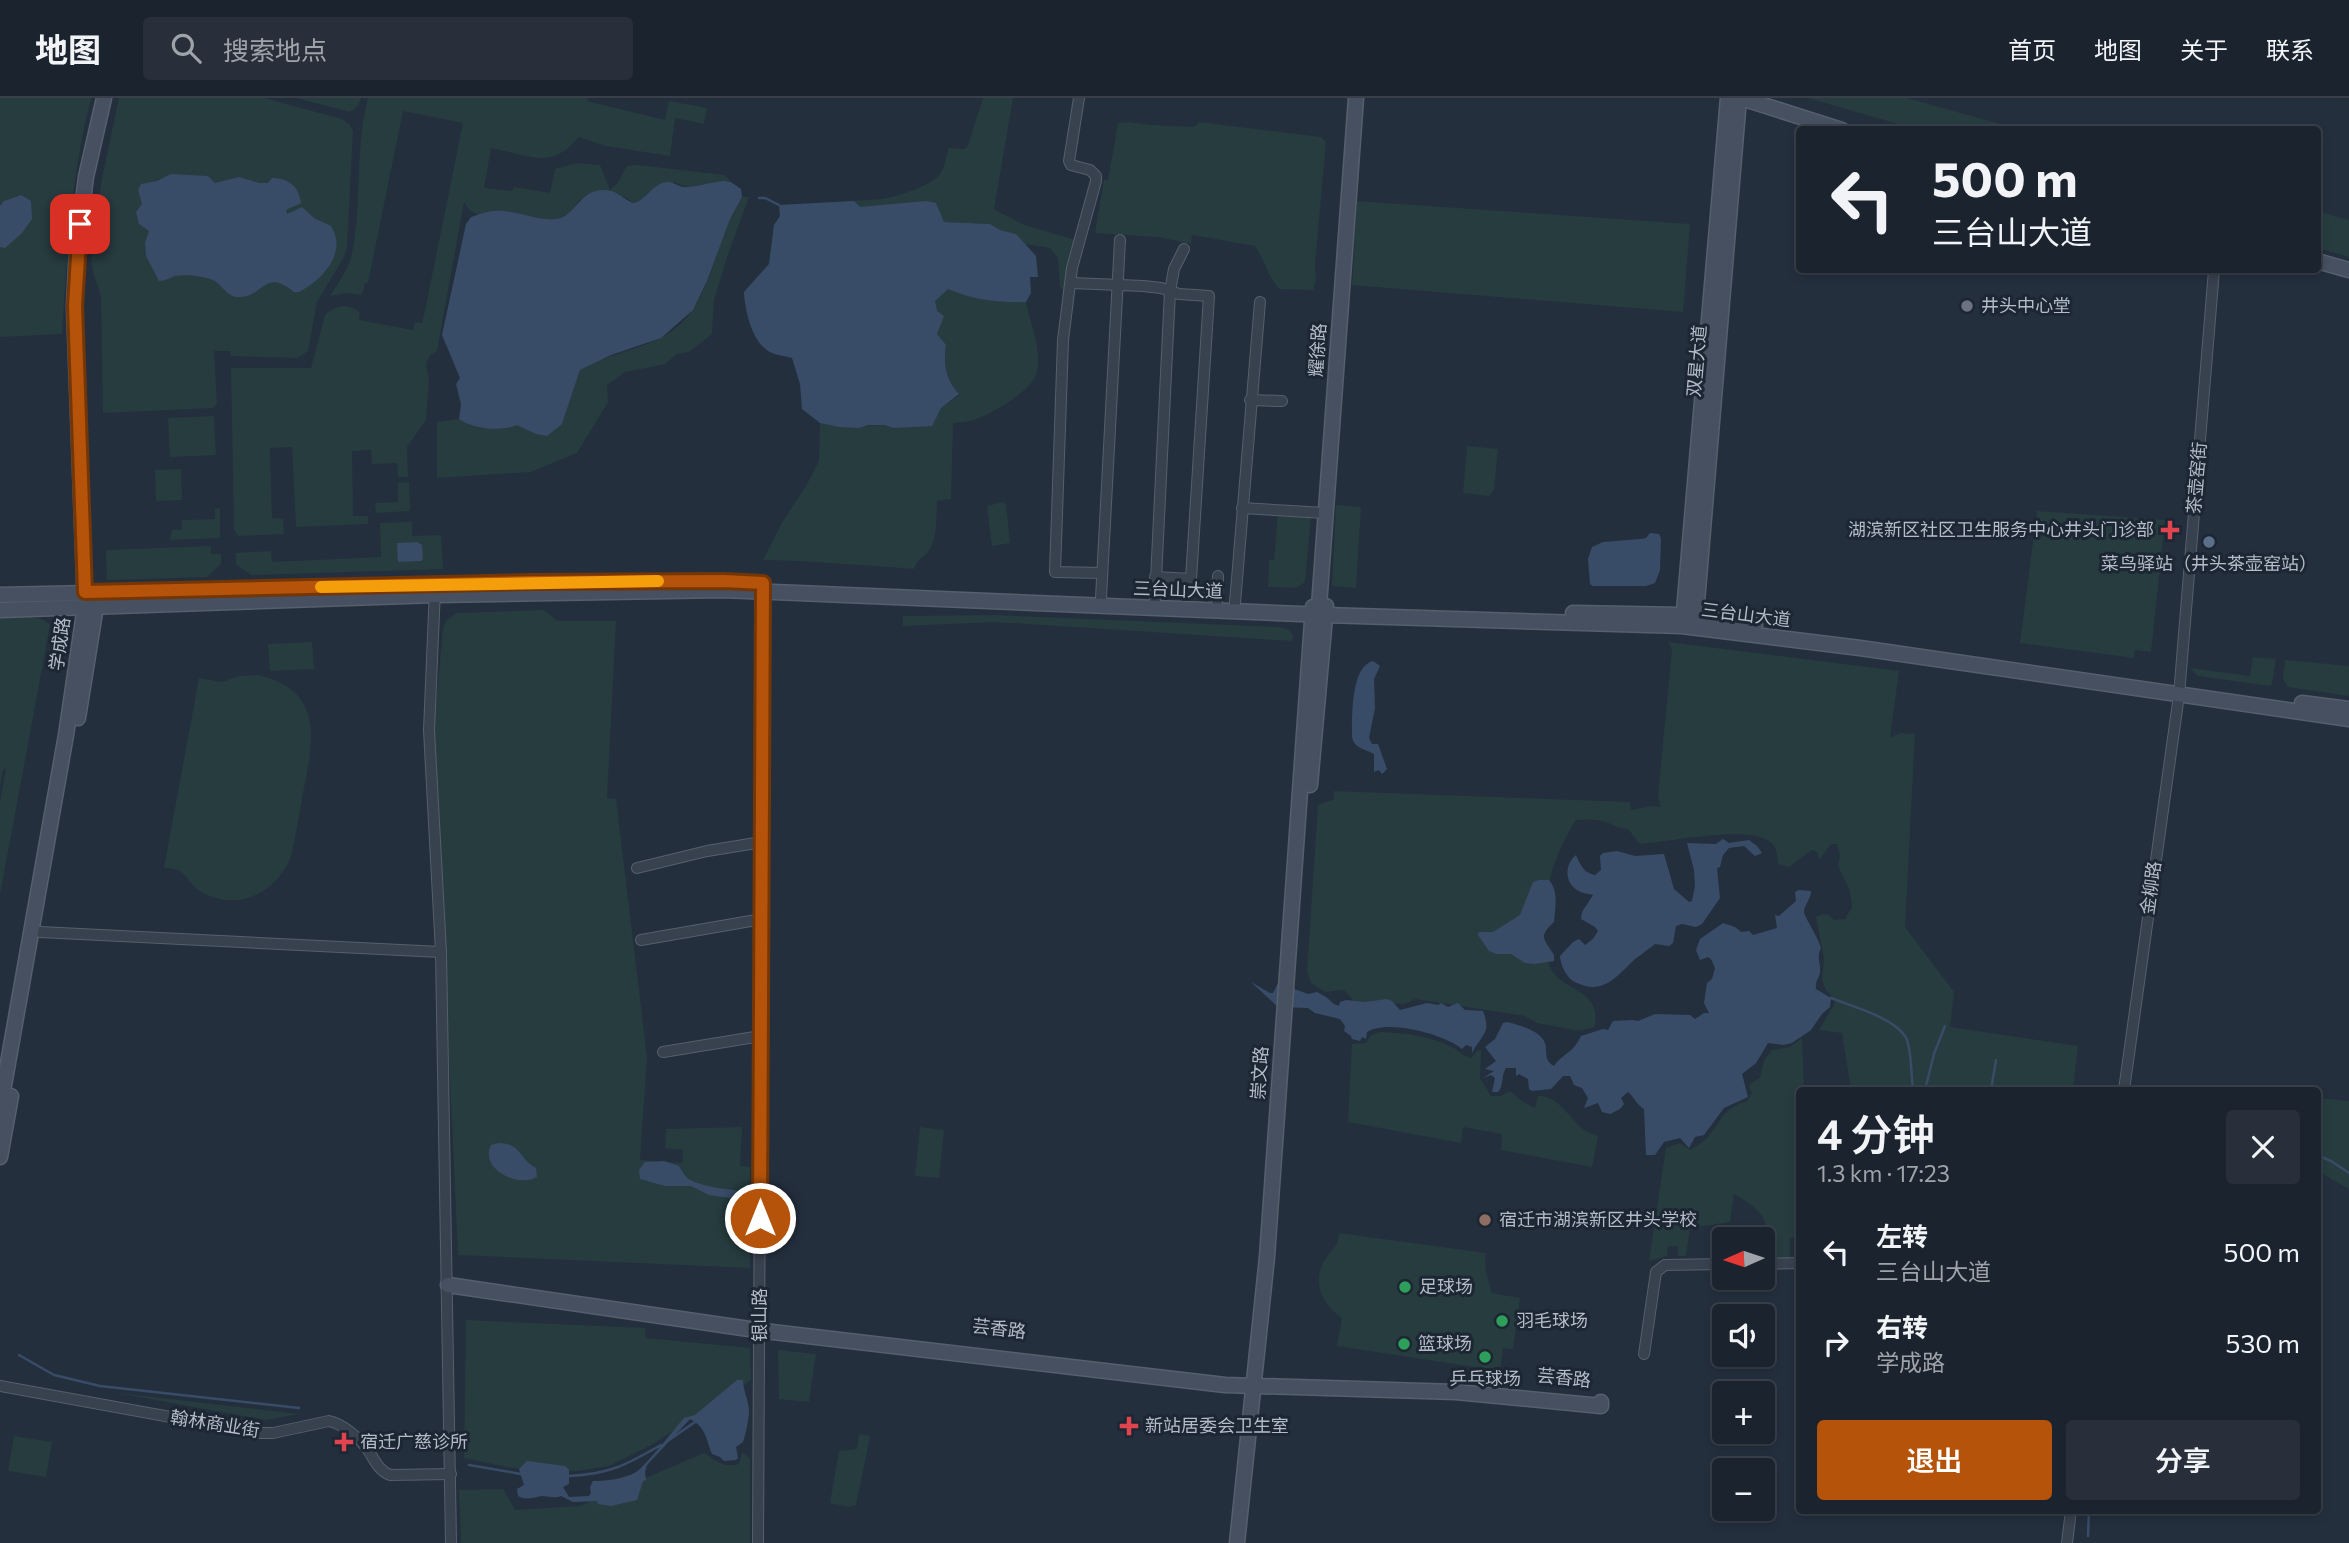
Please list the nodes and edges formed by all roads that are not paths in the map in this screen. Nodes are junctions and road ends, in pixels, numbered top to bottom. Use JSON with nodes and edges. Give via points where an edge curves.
{"nodes":[{"id":1,"x":104,"y":98,"type":"edge"},
{"id":2,"x":1079,"y":98,"type":"edge"},
{"id":3,"x":1356,"y":98,"type":"edge"},
{"id":4,"x":1728,"y":98,"type":"edge"},
{"id":5,"x":1740,"y":98,"type":"edge"},
{"id":6,"x":1829,"y":126,"type":"edge"},
{"id":7,"x":1120,"y":240,"type":"dead end"},
{"id":8,"x":1184,"y":249,"type":"dead end"},
{"id":9,"x":2321,"y":262,"type":"edge"},
{"id":10,"x":2349,"y":270,"type":"edge"},
{"id":11,"x":2214,"y":273,"type":"edge"},
{"id":12,"x":1072,"y":283,"type":"junction"},
{"id":13,"x":1117,"y":286,"type":"junction"},
{"id":14,"x":1170,"y":291,"type":"junction"},
{"id":15,"x":1260,"y":302,"type":"dead end"},
{"id":16,"x":1250,"y":400,"type":"junction"},
{"id":17,"x":1282,"y":401,"type":"dead end"},
{"id":18,"x":1242,"y":508,"type":"junction"},
{"id":19,"x":1325,"y":513,"type":"junction"},
{"id":20,"x":1102,"y":573,"type":"junction"},
{"id":21,"x":1218,"y":576,"type":"dead end"},
{"id":22,"x":1155,"y":577,"type":"junction"},
{"id":23,"x":763,"y":587,"type":"junction"},
{"id":24,"x":435,"y":589,"type":"junction"},
{"id":25,"x":0,"y":595,"type":"edge"},
{"id":26,"x":1101,"y":598,"type":"junction"},
{"id":27,"x":91,"y":599,"type":"junction"},
{"id":28,"x":1155,"y":600,"type":"junction"},
{"id":29,"x":1217,"y":602,"type":"junction"},
{"id":30,"x":1235,"y":603,"type":"junction"},
{"id":31,"x":1319,"y":609,"type":"junction"},
{"id":32,"x":0,"y":610,"type":"edge"},
{"id":33,"x":1689,"y":622,"type":"junction"},
{"id":34,"x":2179,"y":690,"type":"junction"},
{"id":35,"x":2349,"y":709,"type":"edge"},
{"id":36,"x":2349,"y":719,"type":"edge"},
{"id":37,"x":762,"y":842,"type":"junction"},
{"id":38,"x":637,"y":868,"type":"dead end"},
{"id":39,"x":762,"y":919,"type":"junction"},
{"id":40,"x":40,"y":932,"type":"junction"},
{"id":41,"x":641,"y":940,"type":"dead end"},
{"id":42,"x":441,"y":953,"type":"junction"},
{"id":43,"x":761,"y":1036,"type":"junction"},
{"id":44,"x":663,"y":1052,"type":"dead end"},
{"id":45,"x":2124,"y":1087,"type":"edge"},
{"id":46,"x":0,"y":1108,"type":"edge"},
{"id":47,"x":0,"y":1157,"type":"edge"},
{"id":48,"x":1796,"y":1263,"type":"edge"},
{"id":49,"x":1712,"y":1264,"type":"edge"},
{"id":50,"x":1775,"y":1264,"type":"edge"},
{"id":51,"x":448,"y":1281,"type":"junction"},
{"id":52,"x":760,"y":1326,"type":"junction"},
{"id":53,"x":1644,"y":1354,"type":"dead end"},
{"id":54,"x":1257,"y":1382,"type":"junction"},
{"id":55,"x":0,"y":1386,"type":"edge"},
{"id":56,"x":451,"y":1474,"type":"junction"},
{"id":57,"x":2071,"y":1514,"type":"edge"},
{"id":58,"x":451,"y":1543,"type":"edge"},
{"id":59,"x":758,"y":1543,"type":"edge"},
{"id":60,"x":1237,"y":1543,"type":"edge"},
{"id":61,"x":1245,"y":1543,"type":"edge"},
{"id":62,"x":2067,"y":1543,"type":"edge"}],
"edges":[{"from":1,"to":27,"type":"street","name":"学成路","via":[[86,177],[75,306]]},
{"from":2,"to":12,"type":"street","via":[[1069,161],[1096,176]]},
{"from":3,"to":19,"type":"street","name":"耀徐路"},
{"from":4,"to":33,"type":"street","name":"双星大道"},
{"from":5,"to":6,"type":"street"},
{"from":5,"to":33,"type":"street","name":"双星大道"},
{"from":7,"to":13,"type":"street"},
{"from":8,"to":14,"type":"street"},
{"from":9,"to":10,"type":"street"},
{"from":11,"to":34,"type":"street","name":"茶壶窑街"},
{"from":12,"to":13,"type":"street"},
{"from":12,"to":20,"type":"street","via":[[1063,340],[1055,572]]},
{"from":13,"to":14,"type":"street"},
{"from":13,"to":20,"type":"street"},
{"from":14,"to":22,"type":"street"},
{"from":14,"to":22,"type":"street","via":[[1209,296],[1191,579]]},
{"from":15,"to":16,"type":"street"},
{"from":16,"to":17,"type":"street"},
{"from":16,"to":18,"type":"street"},
{"from":18,"to":19,"type":"street"},
{"from":18,"to":30,"type":"street"},
{"from":19,"to":31,"type":"street","name":"耀徐路"},
{"from":20,"to":26,"type":"street"},
{"from":21,"to":29,"type":"street"},
{"from":22,"to":28,"type":"street"},
{"from":23,"to":24,"type":"street","name":"三台山大道"},
{"from":23,"to":26,"type":"street","name":"三台山大道"},
{"from":23,"to":31,"type":"street","name":"三台山大道"},
{"from":23,"to":37,"type":"street","name":"银山路"},
{"from":24,"to":27,"type":"street","name":"三台山大道"},
{"from":24,"to":42,"type":"street","via":[[429,730]]},
{"from":25,"to":27,"type":"street","name":"三台山大道"},
{"from":26,"to":28,"type":"street","name":"三台山大道"},
{"from":27,"to":32,"type":"street","name":"三台山大道"},
{"from":27,"to":40,"type":"street","name":"学成路"},
{"from":27,"to":46,"type":"street","name":"学成路"},
{"from":28,"to":29,"type":"street","name":"三台山大道"},
{"from":29,"to":30,"type":"street","name":"三台山大道"},
{"from":30,"to":31,"type":"street","name":"三台山大道"},
{"from":31,"to":33,"type":"street","name":"三台山大道"},
{"from":31,"to":54,"type":"street","name":"崇文路"},
{"from":33,"to":34,"type":"street","name":"三台山大道"},
{"from":34,"to":35,"type":"street","name":"三台山大道"},
{"from":34,"to":36,"type":"street","name":"三台山大道"},
{"from":34,"to":45,"type":"street","name":"金柳路"},
{"from":37,"to":38,"type":"street"},
{"from":37,"to":39,"type":"street","name":"银山路"},
{"from":39,"to":41,"type":"street"},
{"from":39,"to":43,"type":"street","name":"银山路"},
{"from":40,"to":42,"type":"street"},
{"from":40,"to":47,"type":"street","name":"学成路"},
{"from":42,"to":51,"type":"street"},
{"from":43,"to":44,"type":"street"},
{"from":43,"to":52,"type":"street","name":"银山路"},
{"from":48,"to":50,"type":"street"},
{"from":49,"to":53,"type":"street","via":[[1665,1265],[1656,1272]]},
{"from":51,"to":52,"type":"street","name":"芸香路"},
{"from":51,"to":56,"type":"street"},
{"from":52,"to":54,"type":"street","name":"芸香路"},
{"from":52,"to":59,"type":"street","name":"银山路"},
{"from":54,"to":54,"type":"street","name":"芸香路","via":[[1456,1392],[1601,1406],[1601,1402],[1487,1389]]},
{"from":54,"to":60,"type":"street","name":"崇文路"},
{"from":54,"to":61,"type":"street","name":"崇文路"},
{"from":55,"to":56,"type":"street","name":"翰林商业街","via":[[258,1433],[329,1421],[365,1445],[383,1472]]},
{"from":56,"to":58,"type":"street"},
{"from":57,"to":62,"type":"street"}]}
